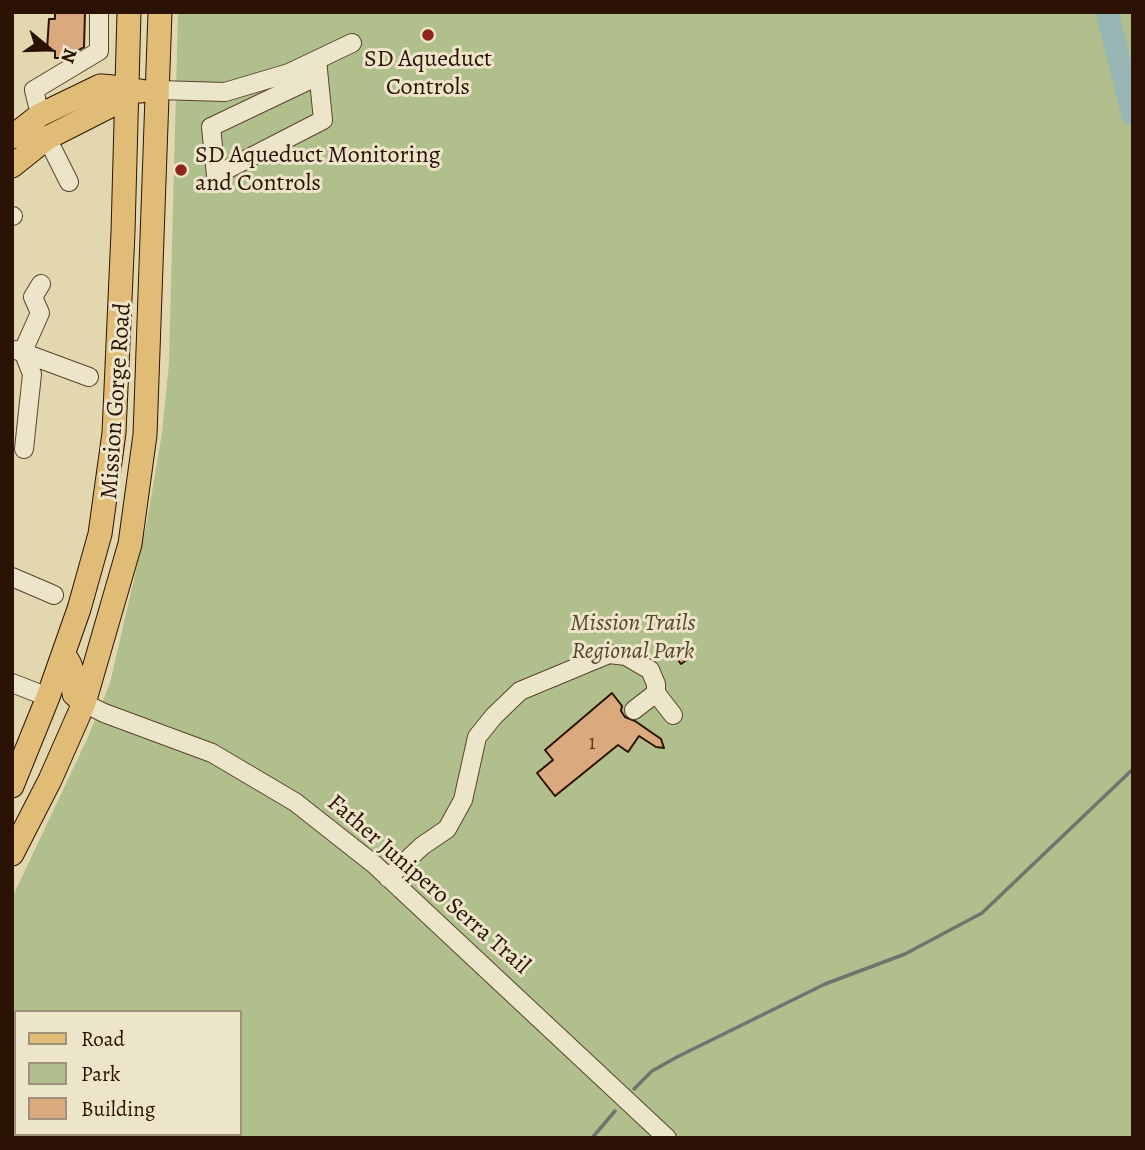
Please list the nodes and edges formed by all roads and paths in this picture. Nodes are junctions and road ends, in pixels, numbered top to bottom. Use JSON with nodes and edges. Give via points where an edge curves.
{"nodes":[{"id":1,"x":99,"y":12,"type":"edge"},
{"id":2,"x":129,"y":12,"type":"edge"},
{"id":3,"x":160,"y":12,"type":"edge"},
{"id":4,"x":352,"y":43,"type":"dead end"},
{"id":5,"x":317,"y":68,"type":"junction"},
{"id":6,"x":158,"y":90,"type":"junction"},
{"id":7,"x":127,"y":92,"type":"junction"},
{"id":8,"x":40,"y":116,"type":"junction"},
{"id":9,"x":12,"y":137,"type":"edge"},
{"id":10,"x":47,"y":138,"type":"junction"},
{"id":11,"x":12,"y":166,"type":"edge"},
{"id":12,"x":69,"y":182,"type":"dead end"},
{"id":13,"x":41,"y":284,"type":"dead end"},
{"id":14,"x":17,"y":351,"type":"edge"},
{"id":15,"x":89,"y":377,"type":"dead end"},
{"id":16,"x":24,"y":449,"type":"dead end"},
{"id":17,"x":12,"y":577,"type":"edge"},
{"id":18,"x":54,"y":595,"type":"dead end"},
{"id":19,"x":63,"y":655,"type":"junction"},
{"id":20,"x":12,"y":683,"type":"edge"},
{"id":21,"x":656,"y":692,"type":"junction"},
{"id":22,"x":48,"y":697,"type":"junction"},
{"id":23,"x":85,"y":704,"type":"junction"},
{"id":24,"x":634,"y":710,"type":"dead end"},
{"id":25,"x":673,"y":715,"type":"dead end"},
{"id":26,"x":12,"y":786,"type":"edge"},
{"id":27,"x":12,"y":854,"type":"edge"},
{"id":28,"x":388,"y":878,"type":"junction"},
{"id":29,"x":667,"y":1138,"type":"edge"}],
"edges":[{"from":1,"to":8,"type":"street","via":[[99,51],[34,90]]},
{"from":2,"to":7,"type":"main road","name":"Mission Gorge Road"},
{"from":3,"to":6,"type":"main road","name":"Mission Gorge Road"},
{"from":4,"to":5,"type":"street"},
{"from":5,"to":5,"type":"street","via":[[211,127],[216,174],[323,120]]},
{"from":5,"to":6,"type":"street","via":[[225,92]]},
{"from":6,"to":7,"type":"main road"},
{"from":6,"to":23,"type":"main road","name":"Mission Gorge Road","via":[[145,435],[130,544]]},
{"from":7,"to":8,"type":"main road","via":[[100,86]]},
{"from":7,"to":10,"type":"main road","via":[[108,107]]},
{"from":7,"to":19,"type":"main road","name":"Mission Gorge Road","via":[[114,433],[100,534]]},
{"from":8,"to":9,"type":"main road"},
{"from":10,"to":11,"type":"main road"},
{"from":10,"to":12,"type":"street"},
{"from":13,"to":14,"type":"street","via":[[33,298],[40,313]]},
{"from":14,"to":15,"type":"street"},
{"from":14,"to":16,"type":"street","via":[[32,374]]},
{"from":17,"to":18,"type":"street"},
{"from":19,"to":22,"type":"main road","name":"Mission Gorge Road"},
{"from":19,"to":23,"type":"main road","via":[[72,666],[74,695]]},
{"from":20,"to":22,"type":"street"},
{"from":21,"to":24,"type":"street"},
{"from":21,"to":25,"type":"street"},
{"from":21,"to":28,"type":"street","via":[[650,670],[626,656],[609,654],[520,691],[477,737],[463,800],[447,829]]},
{"from":22,"to":26,"type":"main road","name":"Mission Gorge Road"},
{"from":23,"to":27,"type":"main road","name":"Mission Gorge Road"},
{"from":23,"to":28,"type":"street","name":"Father Junipero Serra Trail","via":[[212,753],[295,802]]},
{"from":28,"to":29,"type":"street","name":"Father Junipero Serra Trail"}]}
